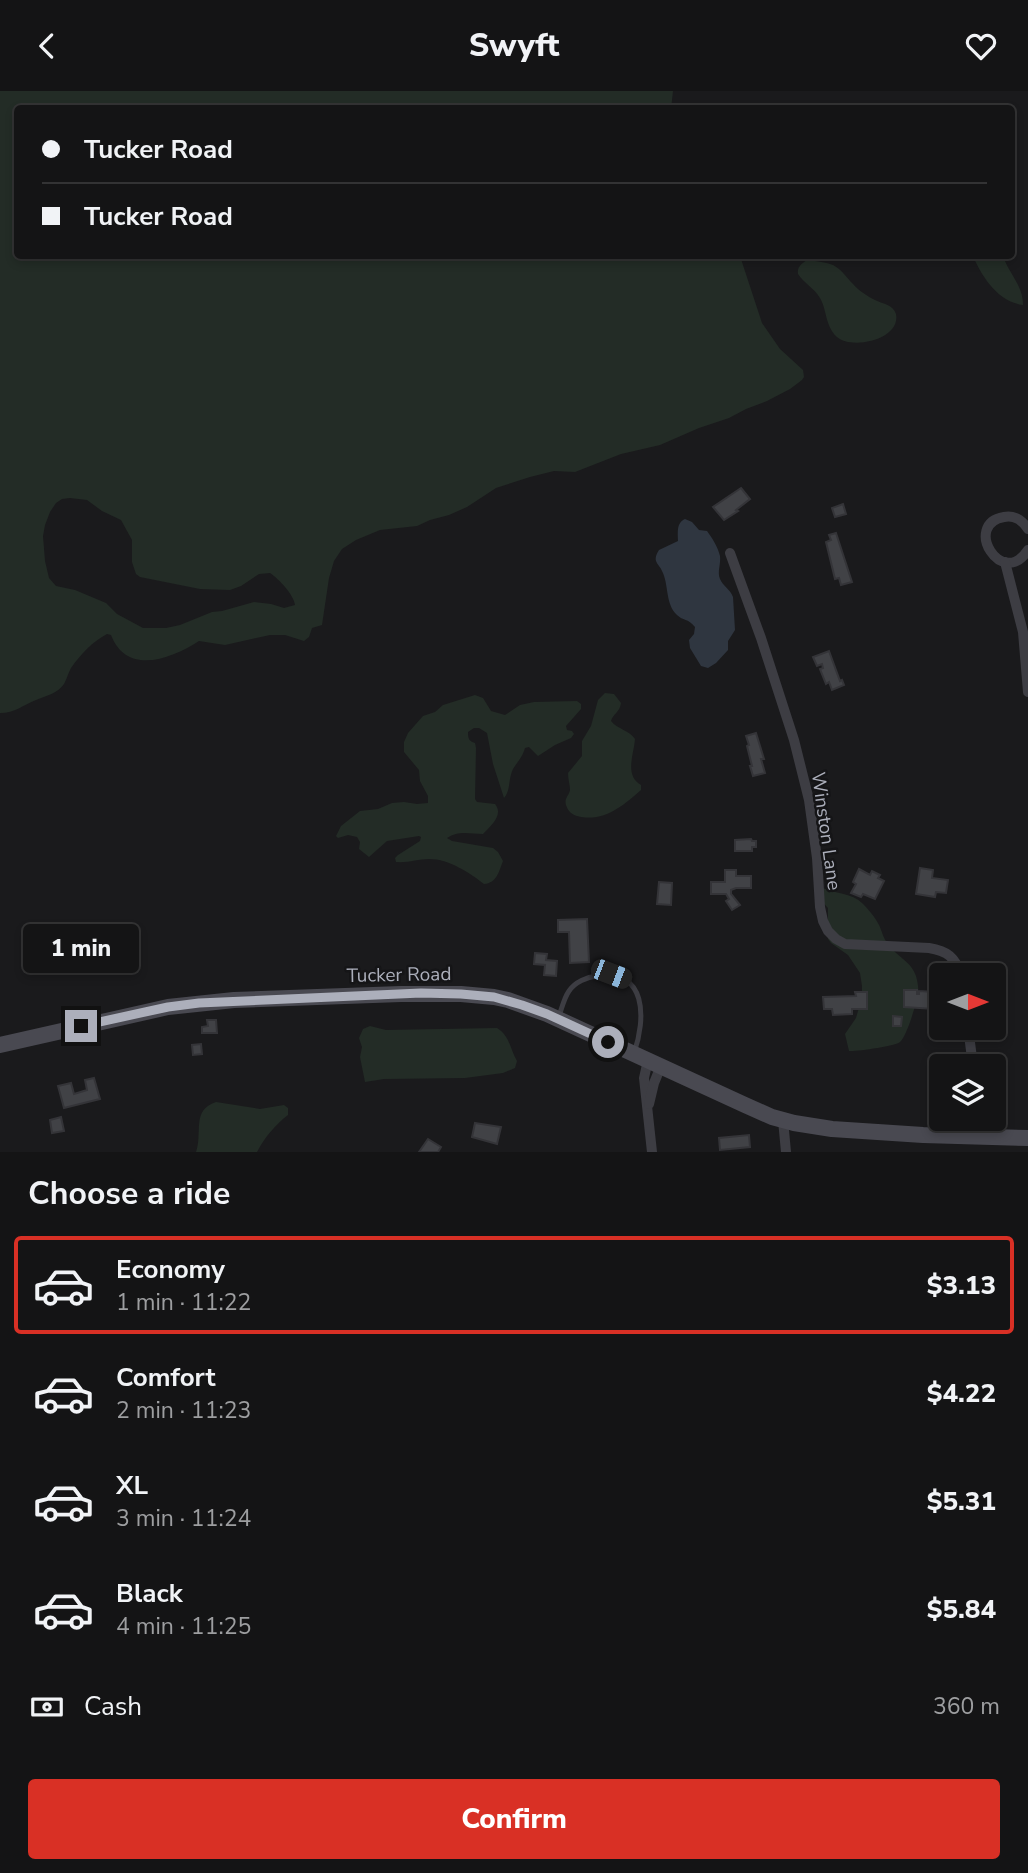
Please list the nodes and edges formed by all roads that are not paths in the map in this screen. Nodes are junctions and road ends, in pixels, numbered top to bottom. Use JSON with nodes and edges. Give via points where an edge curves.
{"nodes":[{"id":1,"x":1028,"y":529,"type":"edge"},
{"id":2,"x":1028,"y":550,"type":"edge"},
{"id":3,"x":730,"y":553,"type":"dead end"},
{"id":4,"x":1004,"y":562,"type":"junction"},
{"id":5,"x":1028,"y":692,"type":"edge"},
{"id":6,"x":957,"y":963,"type":"edge"},
{"id":7,"x":558,"y":1019,"type":"junction"},
{"id":8,"x":0,"y":1045,"type":"edge"},
{"id":9,"x":647,"y":1060,"type":"junction"},
{"id":10,"x":783,"y":1120,"type":"junction"},
{"id":11,"x":988,"y":1131,"type":"edge"},
{"id":12,"x":990,"y":1137,"type":"junction"},
{"id":13,"x":1028,"y":1138,"type":"edge"},
{"id":14,"x":652,"y":1152,"type":"edge"},
{"id":15,"x":786,"y":1152,"type":"edge"}],
"edges":[{"from":1,"to":4,"type":"street","via":[[1021,520],[1007,516],[989,527],[988,548]]},
{"from":2,"to":4,"type":"street","via":[[1019,559]]},
{"from":3,"to":6,"type":"street","name":"Winston Lane","via":[[794,740],[809,800],[820,907],[828,931],[845,944],[942,950]]},
{"from":4,"to":5,"type":"street","via":[[1023,632]]},
{"from":7,"to":8,"type":"main road","name":"Tucker Road","via":[[508,1000],[461,994],[234,1000],[168,1007]]},
{"from":7,"to":9,"type":"main road","name":"Tucker Road"},
{"from":7,"to":9,"type":"lane","via":[[569,991],[578,982],[611,974],[625,980],[639,997],[640,1034]]},
{"from":9,"to":10,"type":"main road","name":"Tucker Road"},
{"from":9,"to":14,"type":"street","via":[[644,1078]]},
{"from":10,"to":12,"type":"main road","name":"Tucker Road","via":[[853,1131]]},
{"from":10,"to":15,"type":"street"},
{"from":11,"to":12,"type":"street"},
{"from":12,"to":13,"type":"main road","name":"Tucker Road"}]}
